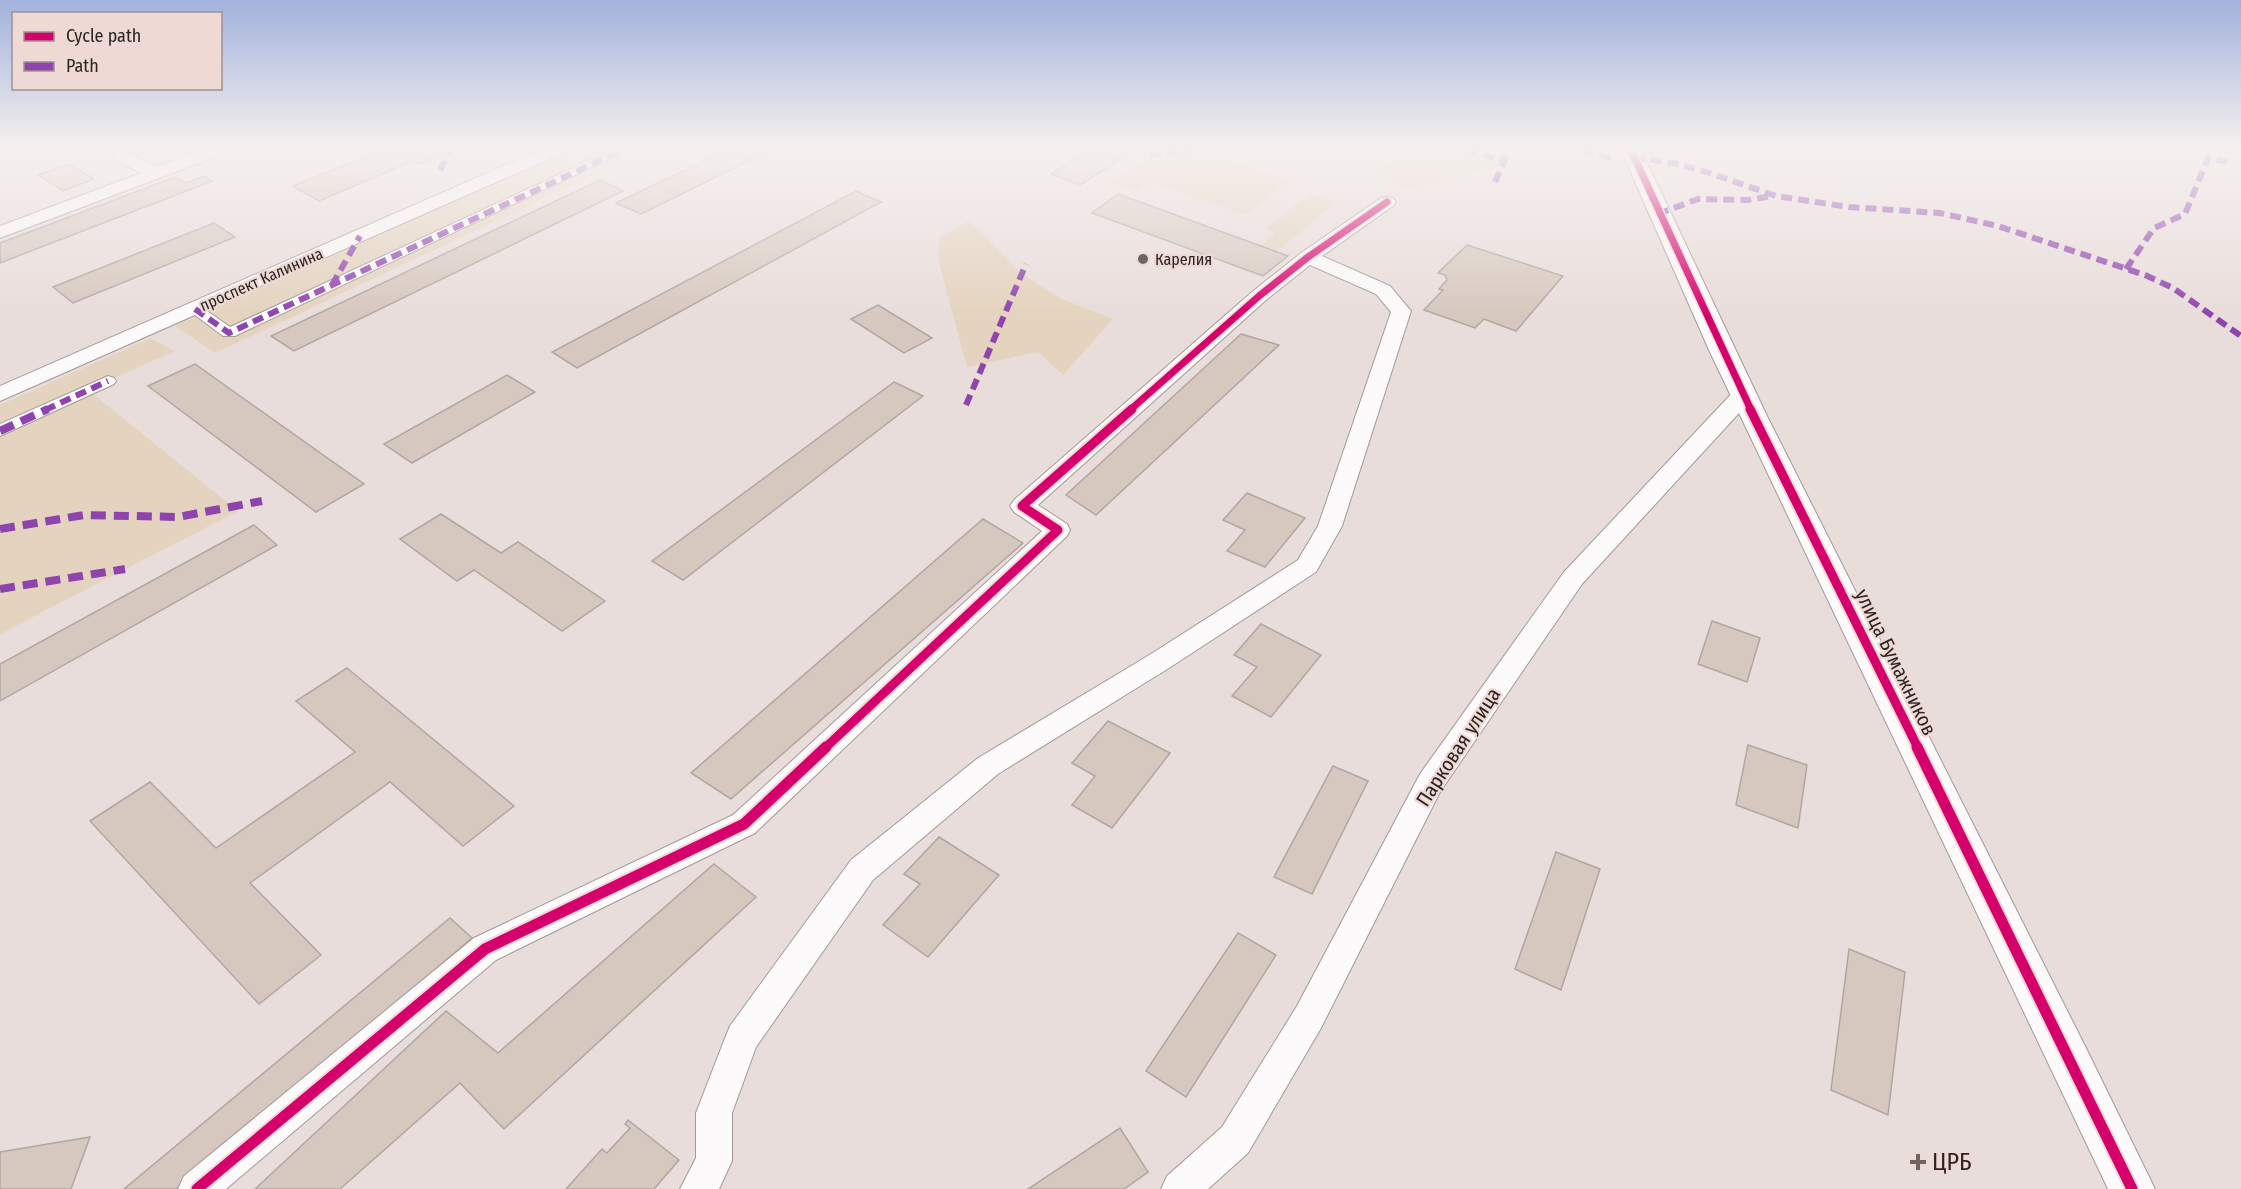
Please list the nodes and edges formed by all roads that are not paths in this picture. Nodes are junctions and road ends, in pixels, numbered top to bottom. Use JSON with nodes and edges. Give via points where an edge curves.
{"nodes":[{"id":1,"x":71,"y":205,"type":"edge"},
{"id":2,"x":429,"y":205,"type":"edge"},
{"id":3,"x":503,"y":205,"type":"edge"},
{"id":4,"x":1382,"y":205,"type":"edge"},
{"id":5,"x":1654,"y":205,"type":"edge"},
{"id":6,"x":0,"y":232,"type":"edge"},
{"id":7,"x":1308,"y":257,"type":"junction"},
{"id":8,"x":195,"y":309,"type":"junction"},
{"id":9,"x":108,"y":381,"type":"dead end"},
{"id":10,"x":0,"y":394,"type":"edge"},
{"id":11,"x":1743,"y":395,"type":"junction"},
{"id":12,"x":0,"y":431,"type":"edge"},
{"id":13,"x":197,"y":1189,"type":"edge"},
{"id":14,"x":699,"y":1189,"type":"edge"},
{"id":15,"x":1180,"y":1189,"type":"edge"},
{"id":16,"x":2132,"y":1189,"type":"edge"}],
"edges":[{"from":1,"to":6,"type":"street"},
{"from":2,"to":8,"type":"street","name":"проспект Калинина"},
{"from":3,"to":8,"type":"street","via":[[229,333]]},
{"from":4,"to":7,"type":"street"},
{"from":5,"to":11,"type":"street","name":"улица Бумажников"},
{"from":7,"to":13,"type":"street","via":[[1022,506],[1058,530],[744,824],[485,949]]},
{"from":7,"to":14,"type":"street","via":[[1383,290],[1401,311],[1330,526],[1307,566],[988,766],[862,870],[742,1038],[714,1113],[714,1161]]},
{"from":8,"to":10,"type":"street","name":"проспект Калинина"},
{"from":9,"to":12,"type":"street"},
{"from":11,"to":15,"type":"street","name":"Парковая улица","via":[[1573,578],[1430,783],[1309,1017],[1235,1140]]},
{"from":11,"to":16,"type":"street","name":"улица Бумажников"}]}
